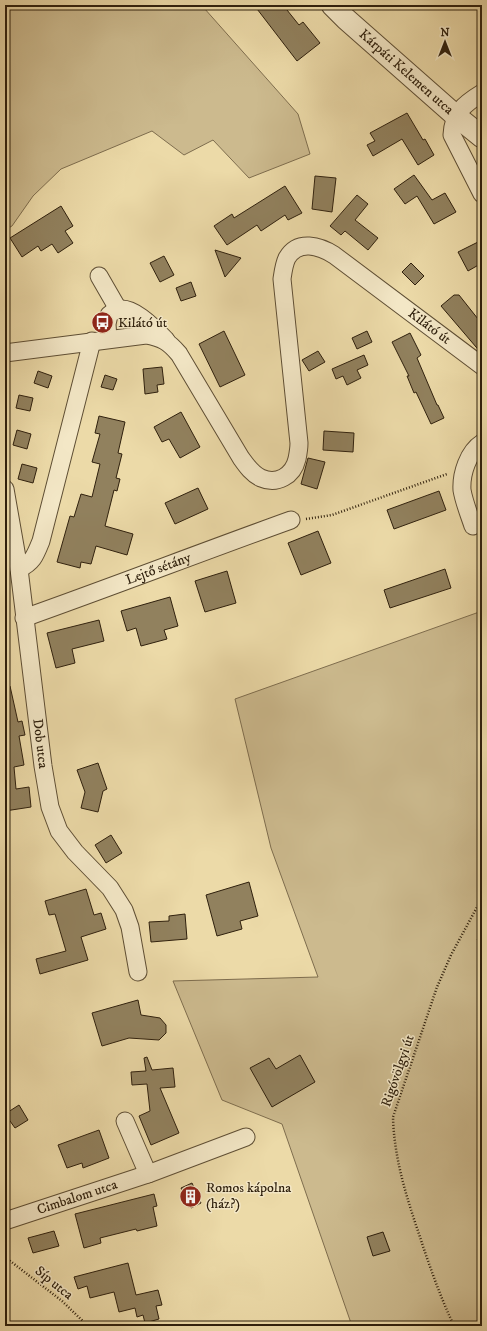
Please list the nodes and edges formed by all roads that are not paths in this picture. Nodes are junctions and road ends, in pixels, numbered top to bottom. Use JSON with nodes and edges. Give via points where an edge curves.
{"nodes":[{"id":1,"x":332,"y":5,"type":"edge"},
{"id":2,"x":482,"y":93,"type":"edge"},
{"id":3,"x":456,"y":116,"type":"junction"},
{"id":4,"x":482,"y":137,"type":"edge"},
{"id":5,"x":482,"y":194,"type":"edge"},
{"id":6,"x":99,"y":276,"type":"dead end"},
{"id":7,"x":118,"y":309,"type":"junction"},
{"id":8,"x":100,"y":340,"type":"junction"},
{"id":9,"x":169,"y":343,"type":"junction"},
{"id":10,"x":5,"y":354,"type":"edge"},
{"id":11,"x":482,"y":366,"type":"edge"},
{"id":12,"x":482,"y":443,"type":"edge"},
{"id":13,"x":5,"y":490,"type":"edge"},
{"id":14,"x":291,"y":520,"type":"road end"},
{"id":15,"x":473,"y":526,"type":"dead end"},
{"id":16,"x":18,"y":569,"type":"junction"},
{"id":17,"x":24,"y":618,"type":"junction"},
{"id":18,"x":138,"y":972,"type":"dead end"},
{"id":19,"x":125,"y":1121,"type":"dead end"},
{"id":20,"x":246,"y":1137,"type":"dead end"},
{"id":21,"x":148,"y":1174,"type":"junction"},
{"id":22,"x":5,"y":1221,"type":"edge"}],
"edges":[{"from":1,"to":3,"type":"street","name":"Kárpáti Kelemen utca"},
{"from":2,"to":3,"type":"street","via":[[467,102]]},
{"from":3,"to":4,"type":"street","name":"Kárpáti Kelemen utca"},
{"from":3,"to":5,"type":"street","via":[[452,125],[452,135]]},
{"from":6,"to":7,"type":"street"},
{"from":7,"to":8,"type":"street","via":[[109,315]]},
{"from":7,"to":9,"type":"street","name":"Kilátó út","via":[[127,309],[151,324]]},
{"from":8,"to":9,"type":"street","via":[[146,335],[159,337]]},
{"from":8,"to":10,"type":"street"},
{"from":8,"to":16,"type":"street","via":[[41,541],[35,557]]},
{"from":9,"to":11,"type":"street","name":"Kilátó út","via":[[241,458],[260,478],[271,480],[283,479],[292,471],[297,460],[299,444],[282,280],[287,258],[293,251],[311,245],[323,248]]},
{"from":12,"to":15,"type":"street","via":[[471,453],[462,489]]},
{"from":13,"to":16,"type":"street","name":"Dob utca"},
{"from":14,"to":17,"type":"street","name":"Lejtő sétány"},
{"from":16,"to":17,"type":"street","name":"Dob utca"},
{"from":17,"to":18,"type":"street","name":"Dob utca","via":[[50,808],[59,831],[75,852],[110,888],[124,910],[130,927]]},
{"from":19,"to":21,"type":"street"},
{"from":20,"to":21,"type":"street","name":"Cimbalom utca"},
{"from":21,"to":22,"type":"street","name":"Cimbalom utca"}]}
